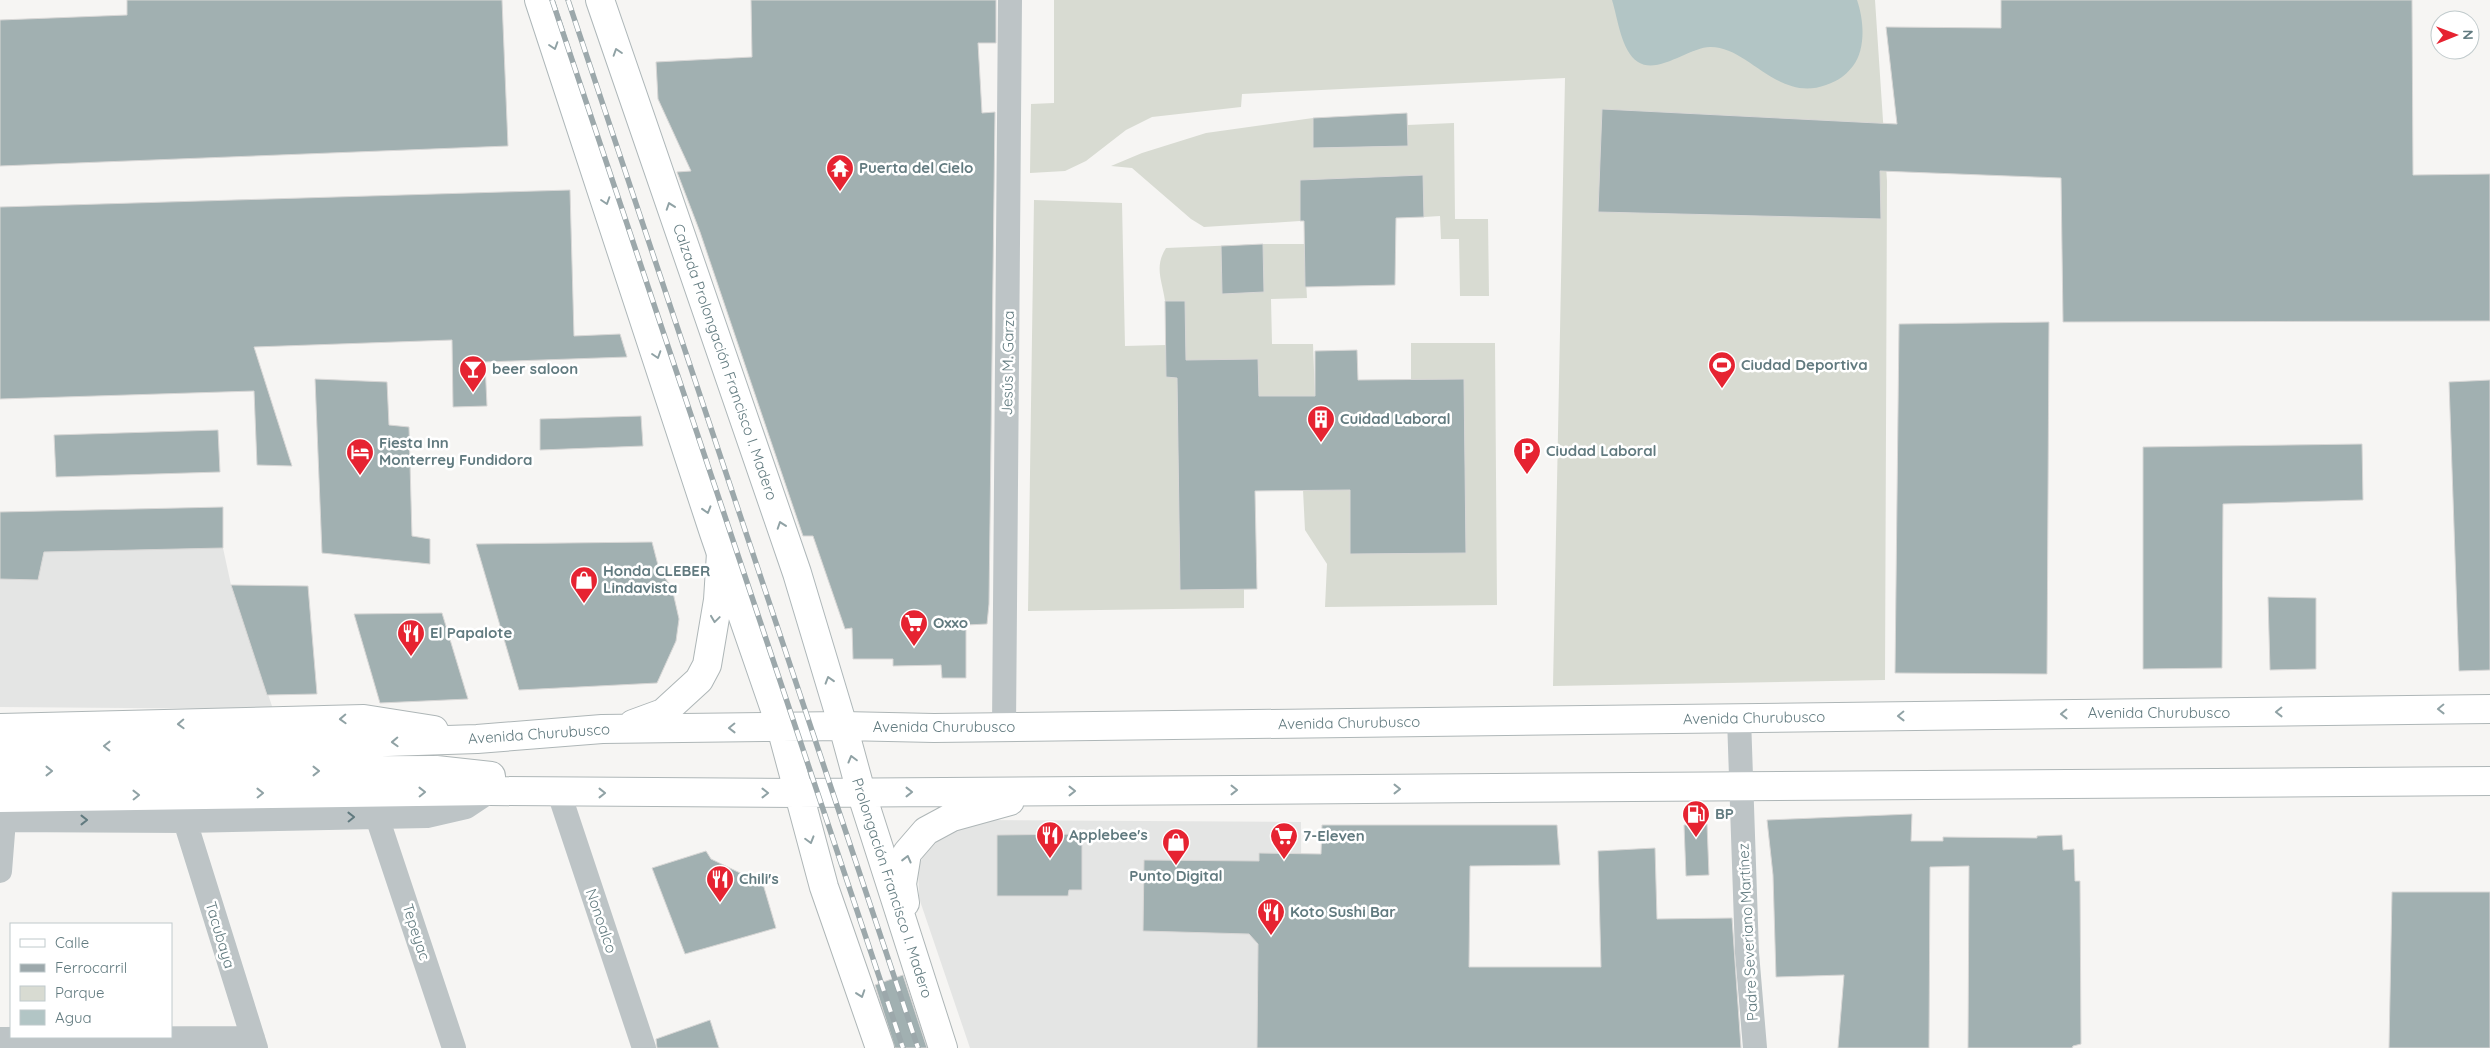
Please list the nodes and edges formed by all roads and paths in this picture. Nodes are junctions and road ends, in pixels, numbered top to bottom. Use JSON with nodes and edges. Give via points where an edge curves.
{"nodes":[{"id":1,"x":539,"y":0,"type":"edge"},
{"id":2,"x":600,"y":0,"type":"edge"},
{"id":3,"x":1010,"y":0,"type":"edge"},
{"id":4,"x":721,"y":552,"type":"junction"},
{"id":5,"x":2490,"y":709,"type":"edge"},
{"id":6,"x":1739,"y":718,"type":"junction"},
{"id":7,"x":843,"y":726,"type":"junction"},
{"id":8,"x":781,"y":727,"type":"junction"},
{"id":9,"x":1004,"y":727,"type":"junction"},
{"id":10,"x":0,"y":728,"type":"edge"},
{"id":11,"x":602,"y":729,"type":"junction"},
{"id":12,"x":477,"y":739,"type":"junction"},
{"id":13,"x":0,"y":748,"type":"edge"},
{"id":14,"x":0,"y":772,"type":"edge"},
{"id":15,"x":2490,"y":781,"type":"edge"},
{"id":16,"x":1740,"y":785,"type":"junction"},
{"id":17,"x":490,"y":791,"type":"junction"},
{"id":18,"x":861,"y":792,"type":"junction"},
{"id":19,"x":1043,"y":792,"type":"junction"},
{"id":20,"x":546,"y":793,"type":"junction"},
{"id":21,"x":797,"y":793,"type":"junction"},
{"id":22,"x":1,"y":813,"type":"edge"},
{"id":23,"x":377,"y":816,"type":"junction"},
{"id":24,"x":185,"y":821,"type":"junction"},
{"id":25,"x":0,"y":871,"type":"edge"},
{"id":26,"x":914,"y":959,"type":"junction"},
{"id":27,"x":0,"y":1039,"type":"edge"},
{"id":28,"x":254,"y":1043,"type":"edge"},
{"id":29,"x":454,"y":1048,"type":"edge"},
{"id":30,"x":644,"y":1048,"type":"edge"},
{"id":31,"x":880,"y":1048,"type":"edge"},
{"id":32,"x":944,"y":1048,"type":"edge"},
{"id":33,"x":1755,"y":1048,"type":"edge"}],
"edges":[{"from":1,"to":4,"type":"main road","one_way":true},
{"from":7,"to":2,"type":"main road","name":"Calzada Prolongación Francisco I. Madero","one_way":true,"via":[[798,573]]},
{"from":3,"to":9,"type":"street","name":"Jesús M. Garza"},
{"from":4,"to":8,"type":"main road"},
{"from":4,"to":11,"type":"main road","one_way":true,"via":[[712,636],[707,665],[699,680],[662,713],[639,723]]},
{"from":5,"to":6,"type":"main road","name":"Avenida Churubusco","one_way":true},
{"from":6,"to":9,"type":"main road","name":"Avenida Churubusco"},
{"from":6,"to":16,"type":"street","name":"Padre Severiano Martínez"},
{"from":7,"to":8,"type":"main road","name":"Avenida Churubusco"},
{"from":7,"to":9,"type":"main road","name":"Avenida Churubusco"},
{"from":18,"to":7,"type":"main road","name":"Prolongación Francisco I. Madero","one_way":true},
{"from":8,"to":11,"type":"main road","name":"Avenida Churubusco","one_way":true},
{"from":8,"to":21,"type":"main road"},
{"from":12,"to":10,"type":"main road","one_way":true,"via":[[364,718]]},
{"from":11,"to":12,"type":"main road","name":"Avenida Churubusco"},
{"from":12,"to":13,"type":"main road","name":"Avenida Churubusco","one_way":true,"via":[[208,748],[73,745]]},
{"from":14,"to":20,"type":"main road","one_way":true,"via":[[436,770],[486,775]]},
{"from":15,"to":16,"type":"main road"},
{"from":19,"to":16,"type":"main road","one_way":true},
{"from":16,"to":33,"type":"street","name":"Padre Severiano Martínez","via":[[1747,953]]},
{"from":17,"to":20,"type":"main road"},
{"from":22,"to":17,"type":"main road","one_way":true,"via":[[211,794]]},
{"from":17,"to":23,"type":"street","via":[[466,807],[450,812],[427,816]]},
{"from":18,"to":19,"type":"main road","one_way":true},
{"from":18,"to":21,"type":"main road"},
{"from":18,"to":26,"type":"main road","name":"Prolongación Francisco I. Madero"},
{"from":26,"to":19,"type":"main road","one_way":true,"via":[[902,884],[907,854],[926,831],[952,818]]},
{"from":20,"to":21,"type":"main road","one_way":true},
{"from":20,"to":30,"type":"street","name":"Nonoalco"},
{"from":21,"to":31,"type":"main road","one_way":true,"via":[[824,887]]},
{"from":22,"to":24,"type":"street","one_way":true},
{"from":22,"to":25,"type":"street"},
{"from":24,"to":23,"type":"street","one_way":true},
{"from":23,"to":29,"type":"street","name":"Tepeyac"},
{"from":24,"to":28,"type":"street","name":"Tacubaya"},
{"from":26,"to":32,"type":"main road","name":"Prolongación Francisco I. Madero"},
{"from":27,"to":28,"type":"street"}]}
